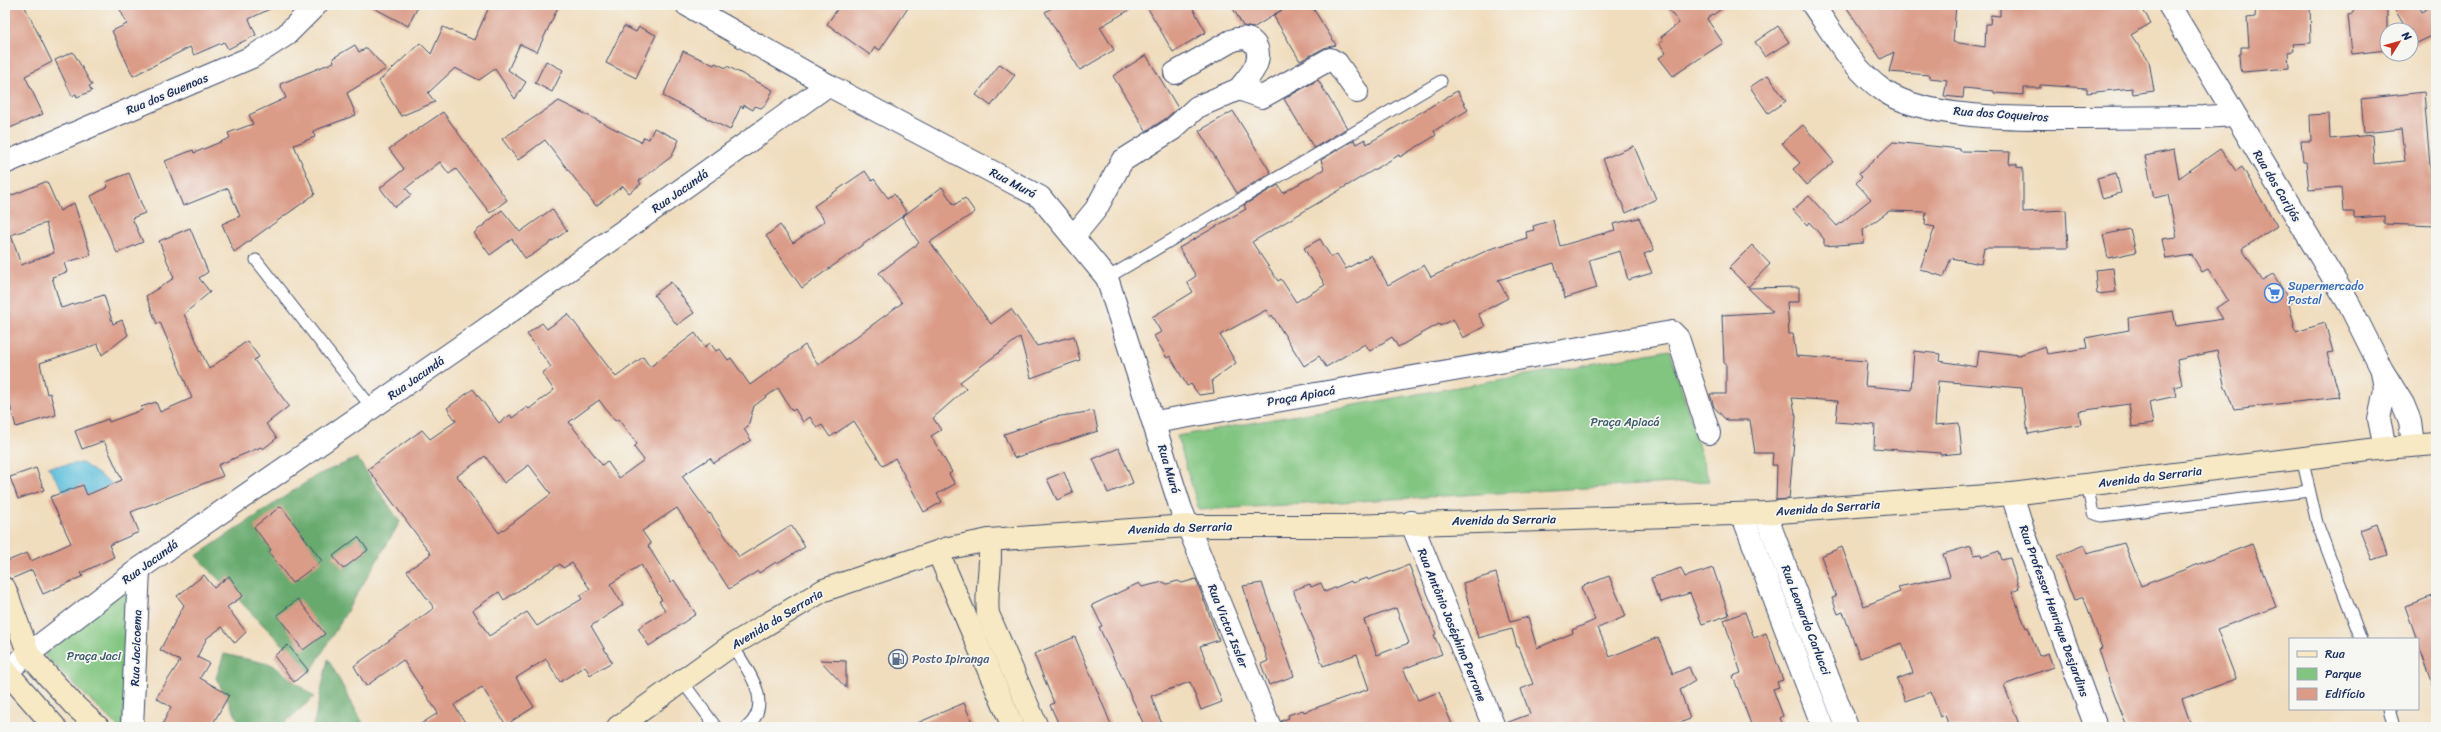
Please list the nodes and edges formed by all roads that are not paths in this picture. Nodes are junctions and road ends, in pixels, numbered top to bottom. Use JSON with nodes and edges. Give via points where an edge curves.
{"nodes":[{"id":1,"x":316,"y":5,"type":"edge"},
{"id":2,"x":687,"y":5,"type":"edge"},
{"id":3,"x":1813,"y":5,"type":"edge"},
{"id":4,"x":2169,"y":5,"type":"edge"},
{"id":5,"x":1175,"y":73,"type":"dead end"},
{"id":6,"x":1440,"y":81,"type":"dead end"},
{"id":7,"x":828,"y":85,"type":"junction"},
{"id":8,"x":1239,"y":89,"type":"junction"},
{"id":9,"x":1357,"y":92,"type":"dead end"},
{"id":10,"x":2234,"y":115,"type":"junction"},
{"id":11,"x":5,"y":163,"type":"edge"},
{"id":12,"x":1073,"y":238,"type":"junction"},
{"id":13,"x":256,"y":260,"type":"dead end"},
{"id":14,"x":1107,"y":278,"type":"junction"},
{"id":15,"x":2382,"y":370,"type":"junction"},
{"id":16,"x":372,"y":408,"type":"junction"},
{"id":17,"x":1155,"y":422,"type":"junction"},
{"id":18,"x":1709,"y":433,"type":"dead end"},
{"id":19,"x":2436,"y":444,"type":"edge"},
{"id":20,"x":2413,"y":445,"type":"junction"},
{"id":21,"x":2384,"y":448,"type":"junction"},
{"id":22,"x":2302,"y":458,"type":"junction"},
{"id":23,"x":2087,"y":485,"type":"junction"},
{"id":24,"x":2309,"y":491,"type":"junction"},
{"id":25,"x":2012,"y":494,"type":"junction"},
{"id":26,"x":1765,"y":513,"type":"junction"},
{"id":27,"x":1742,"y":514,"type":"junction"},
{"id":28,"x":1411,"y":522,"type":"junction"},
{"id":29,"x":1187,"y":526,"type":"junction"},
{"id":30,"x":989,"y":540,"type":"junction"},
{"id":31,"x":938,"y":552,"type":"junction"},
{"id":32,"x":138,"y":569,"type":"junction"},
{"id":33,"x":5,"y":589,"type":"edge"},
{"id":34,"x":2361,"y":638,"type":"edge"},
{"id":35,"x":732,"y":646,"type":"junction"},
{"id":36,"x":29,"y":655,"type":"junction"},
{"id":37,"x":5,"y":671,"type":"edge"},
{"id":38,"x":682,"y":681,"type":"junction"},
{"id":39,"x":2389,"y":710,"type":"edge"},
{"id":40,"x":55,"y":727,"type":"edge"},
{"id":41,"x":98,"y":727,"type":"edge"},
{"id":42,"x":132,"y":727,"type":"edge"},
{"id":43,"x":618,"y":727,"type":"edge"},
{"id":44,"x":716,"y":727,"type":"edge"},
{"id":45,"x":747,"y":727,"type":"edge"},
{"id":46,"x":1013,"y":727,"type":"edge"},
{"id":47,"x":1037,"y":727,"type":"edge"},
{"id":48,"x":1270,"y":727,"type":"edge"},
{"id":49,"x":1494,"y":727,"type":"edge"},
{"id":50,"x":1822,"y":727,"type":"edge"},
{"id":51,"x":1847,"y":727,"type":"edge"},
{"id":52,"x":2096,"y":727,"type":"edge"},
{"id":53,"x":2394,"y":727,"type":"edge"}],
"edges":[{"from":1,"to":11,"type":"street","name":"Rua dos Guenoas","via":[[286,35],[252,57]]},
{"from":2,"to":7,"type":"street","name":"Rua Murá"},
{"from":3,"to":10,"type":"street","name":"Rua dos Coqueiros","via":[[1860,72],[1884,92],[1916,106],[2015,118]]},
{"from":4,"to":10,"type":"street","name":"Rua dos Carijós"},
{"from":5,"to":8,"type":"street","via":[[1239,38],[1247,38],[1254,44],[1258,53],[1256,66]]},
{"from":6,"to":14,"type":"lane"},
{"from":7,"to":12,"type":"street","name":"Rua Murá","via":[[1040,197]]},
{"from":7,"to":16,"type":"street","name":"Rua Jacundá"},
{"from":8,"to":9,"type":"street","via":[[1262,97],[1330,58],[1337,62]]},
{"from":8,"to":12,"type":"street","via":[[1197,107],[1173,129],[1120,163],[1096,209]]},
{"from":10,"to":15,"type":"street","name":"Rua dos Carijós","via":[[2349,304]]},
{"from":12,"to":14,"type":"street","name":"Rua Murá"},
{"from":13,"to":16,"type":"lane"},
{"from":14,"to":17,"type":"street","name":"Rua Murá"},
{"from":15,"to":20,"type":"street","name":"Rua dos Carijós","via":[[2410,421]]},
{"from":15,"to":21,"type":"street","name":"Rua dos Carijós","via":[[2384,389],[2380,418]]},
{"from":16,"to":32,"type":"street","name":"Rua Jacundá"},
{"from":17,"to":18,"type":"street","name":"Praça Apiacá","via":[[1668,332],[1676,334],[1678,338]]},
{"from":17,"to":29,"type":"street","name":"Rua Murá"},
{"from":19,"to":20,"type":"main road","name":"Avenida da Serraria"},
{"from":20,"to":21,"type":"main road","name":"Avenida da Serraria"},
{"from":21,"to":22,"type":"main road","name":"Avenida da Serraria"},
{"from":22,"to":23,"type":"main road","name":"Avenida da Serraria"},
{"from":22,"to":24,"type":"lane"},
{"from":23,"to":24,"type":"lane","via":[[2093,513],[2101,516]]},
{"from":23,"to":25,"type":"main road","name":"Avenida da Serraria"},
{"from":24,"to":34,"type":"lane","via":[[2316,523]]},
{"from":25,"to":26,"type":"main road","name":"Avenida da Serraria"},
{"from":25,"to":52,"type":"street","name":"Rua Professor Henrique Desjardins"},
{"from":26,"to":27,"type":"main road","name":"Avenida da Serraria"},
{"from":26,"to":51,"type":"street","name":"Rua Leonardo Carlucci"},
{"from":27,"to":28,"type":"main road","name":"Avenida da Serraria"},
{"from":27,"to":50,"type":"street","name":"Rua Leonardo Carlucci"},
{"from":28,"to":29,"type":"main road","name":"Avenida da Serraria","via":[[1351,526]]},
{"from":28,"to":49,"type":"street","name":"Rua Antônio Joséphino Perrone"},
{"from":29,"to":30,"type":"main road","name":"Avenida da Serraria"},
{"from":29,"to":48,"type":"street","name":"Rua Victor Issler"},
{"from":30,"to":31,"type":"main road","name":"Avenida da Serraria"},
{"from":30,"to":47,"type":"main road","via":[[992,558],[986,599],[988,614]]},
{"from":31,"to":35,"type":"main road","name":"Avenida da Serraria","via":[[824,590]]},
{"from":31,"to":46,"type":"main road"},
{"from":32,"to":36,"type":"street","name":"Rua Jacundá"},
{"from":32,"to":42,"type":"street","name":"Rua Jacicoema"},
{"from":33,"to":36,"type":"main road"},
{"from":35,"to":38,"type":"main road","name":"Avenida da Serraria"},
{"from":35,"to":45,"type":"lane","via":[[755,682],[760,702],[758,713]]},
{"from":36,"to":37,"type":"street","name":"Rua Jacundá"},
{"from":36,"to":41,"type":"main road","via":[[74,706]]},
{"from":37,"to":40,"type":"main road"},
{"from":38,"to":43,"type":"main road","name":"Avenida da Serraria"},
{"from":38,"to":44,"type":"lane"},
{"from":39,"to":53,"type":"lane"}]}
